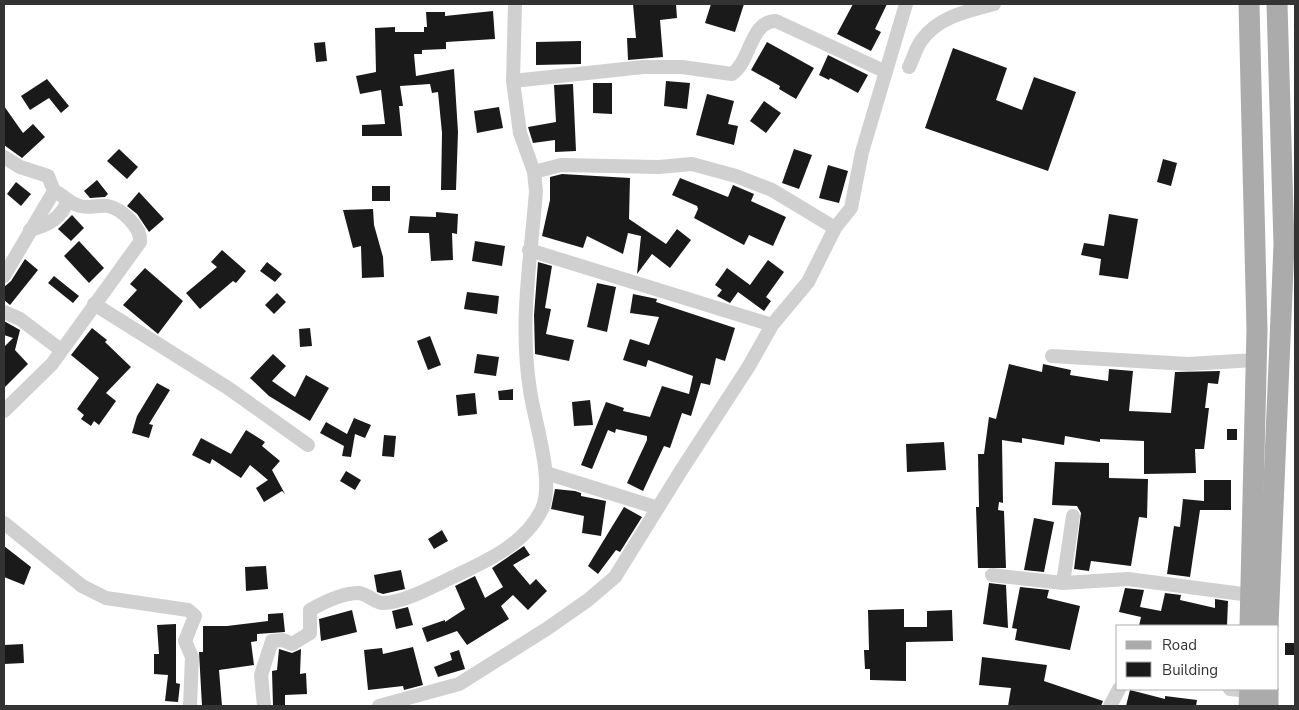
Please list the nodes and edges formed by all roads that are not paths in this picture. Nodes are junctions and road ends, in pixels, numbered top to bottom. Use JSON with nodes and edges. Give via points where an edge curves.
{"nodes":[{"id":1,"x":515,"y":4,"type":"edge"},
{"id":2,"x":906,"y":4,"type":"edge"},
{"id":3,"x":994,"y":4,"type":"edge"},
{"id":4,"x":1250,"y":4,"type":"edge"},
{"id":5,"x":1277,"y":4,"type":"edge"},
{"id":6,"x":909,"y":66,"type":"dead end"},
{"id":7,"x":884,"y":71,"type":"junction"},
{"id":8,"x":513,"y":81,"type":"junction"},
{"id":9,"x":4,"y":157,"type":"edge"},
{"id":10,"x":534,"y":172,"type":"junction"},
{"id":11,"x":54,"y":191,"type":"junction"},
{"id":12,"x":68,"y":200,"type":"junction"},
{"id":13,"x":835,"y":228,"type":"junction"},
{"id":14,"x":30,"y":230,"type":"junction"},
{"id":15,"x":529,"y":250,"type":"junction"},
{"id":16,"x":4,"y":276,"type":"edge"},
{"id":17,"x":94,"y":304,"type":"junction"},
{"id":18,"x":4,"y":312,"type":"edge"},
{"id":19,"x":772,"y":325,"type":"junction"},
{"id":20,"x":61,"y":350,"type":"junction"},
{"id":21,"x":1052,"y":356,"type":"dead end"},
{"id":22,"x":1255,"y":360,"type":"junction"},
{"id":23,"x":4,"y":411,"type":"edge"},
{"id":24,"x":308,"y":445,"type":"dead end"},
{"id":25,"x":546,"y":473,"type":"junction"},
{"id":26,"x":658,"y":508,"type":"junction"},
{"id":27,"x":1073,"y":516,"type":"dead end"},
{"id":28,"x":4,"y":523,"type":"edge"},
{"id":29,"x":992,"y":575,"type":"dead end"},
{"id":30,"x":1062,"y":583,"type":"junction"},
{"id":31,"x":1250,"y":595,"type":"junction"},
{"id":32,"x":1250,"y":625,"type":"edge"},
{"id":33,"x":1268,"y":625,"type":"edge"},
{"id":34,"x":1118,"y":690,"type":"edge"},
{"id":35,"x":1249,"y":693,"type":"edge"},
{"id":36,"x":190,"y":706,"type":"edge"},
{"id":37,"x":264,"y":706,"type":"edge"},
{"id":38,"x":379,"y":706,"type":"edge"},
{"id":39,"x":1110,"y":706,"type":"edge"},
{"id":40,"x":1268,"y":706,"type":"edge"}],
"edges":[{"from":1,"to":8,"type":"street"},
{"from":2,"to":7,"type":"street"},
{"from":3,"to":6,"type":"street","via":[[956,14],[935,27],[921,41]]},
{"from":4,"to":22,"type":"main road","via":[[1257,320]]},
{"from":5,"to":33,"type":"main road","via":[[1284,245]]},
{"from":7,"to":8,"type":"street","via":[[776,21],[768,21],[761,26],[732,74],[682,67],[643,67]]},
{"from":7,"to":13,"type":"street","via":[[850,208]]},
{"from":8,"to":10,"type":"street","via":[[520,133]]},
{"from":9,"to":11,"type":"street","via":[[20,167],[48,176]]},
{"from":10,"to":13,"type":"street","via":[[561,165],[659,167],[692,164],[772,190]]},
{"from":10,"to":15,"type":"street","via":[[535,199]]},
{"from":11,"to":12,"type":"street"},
{"from":11,"to":14,"type":"street"},
{"from":12,"to":14,"type":"street","via":[[64,212],[55,220]]},
{"from":12,"to":17,"type":"street","via":[[78,206],[108,206],[124,214],[139,232],[140,242]]},
{"from":13,"to":19,"type":"street","via":[[808,282]]},
{"from":14,"to":16,"type":"street"},
{"from":15,"to":19,"type":"street"},
{"from":15,"to":25,"type":"street","via":[[524,346]]},
{"from":17,"to":20,"type":"street"},
{"from":17,"to":24,"type":"street","via":[[228,388]]},
{"from":18,"to":20,"type":"street","via":[[27,324]]},
{"from":19,"to":26,"type":"street"},
{"from":20,"to":23,"type":"street","via":[[52,364]]},
{"from":21,"to":22,"type":"street","via":[[1188,364]]},
{"from":22,"to":31,"type":"main road"},
{"from":25,"to":26,"type":"street"},
{"from":25,"to":37,"type":"street","via":[[543,507],[530,528],[498,554],[402,600],[382,604],[360,593],[326,601],[310,610],[310,633],[292,644],[283,640],[272,641],[261,675]]},
{"from":26,"to":38,"type":"street","via":[[615,577],[588,600],[459,684]]},
{"from":27,"to":30,"type":"street"},
{"from":28,"to":36,"type":"street","via":[[82,586],[106,598],[188,610],[195,616],[185,641],[192,657]]},
{"from":29,"to":30,"type":"street"},
{"from":30,"to":31,"type":"street","via":[[1128,579]]},
{"from":31,"to":32,"type":"main road"},
{"from":34,"to":39,"type":"street"},
{"from":35,"to":40,"type":"main road"}]}
